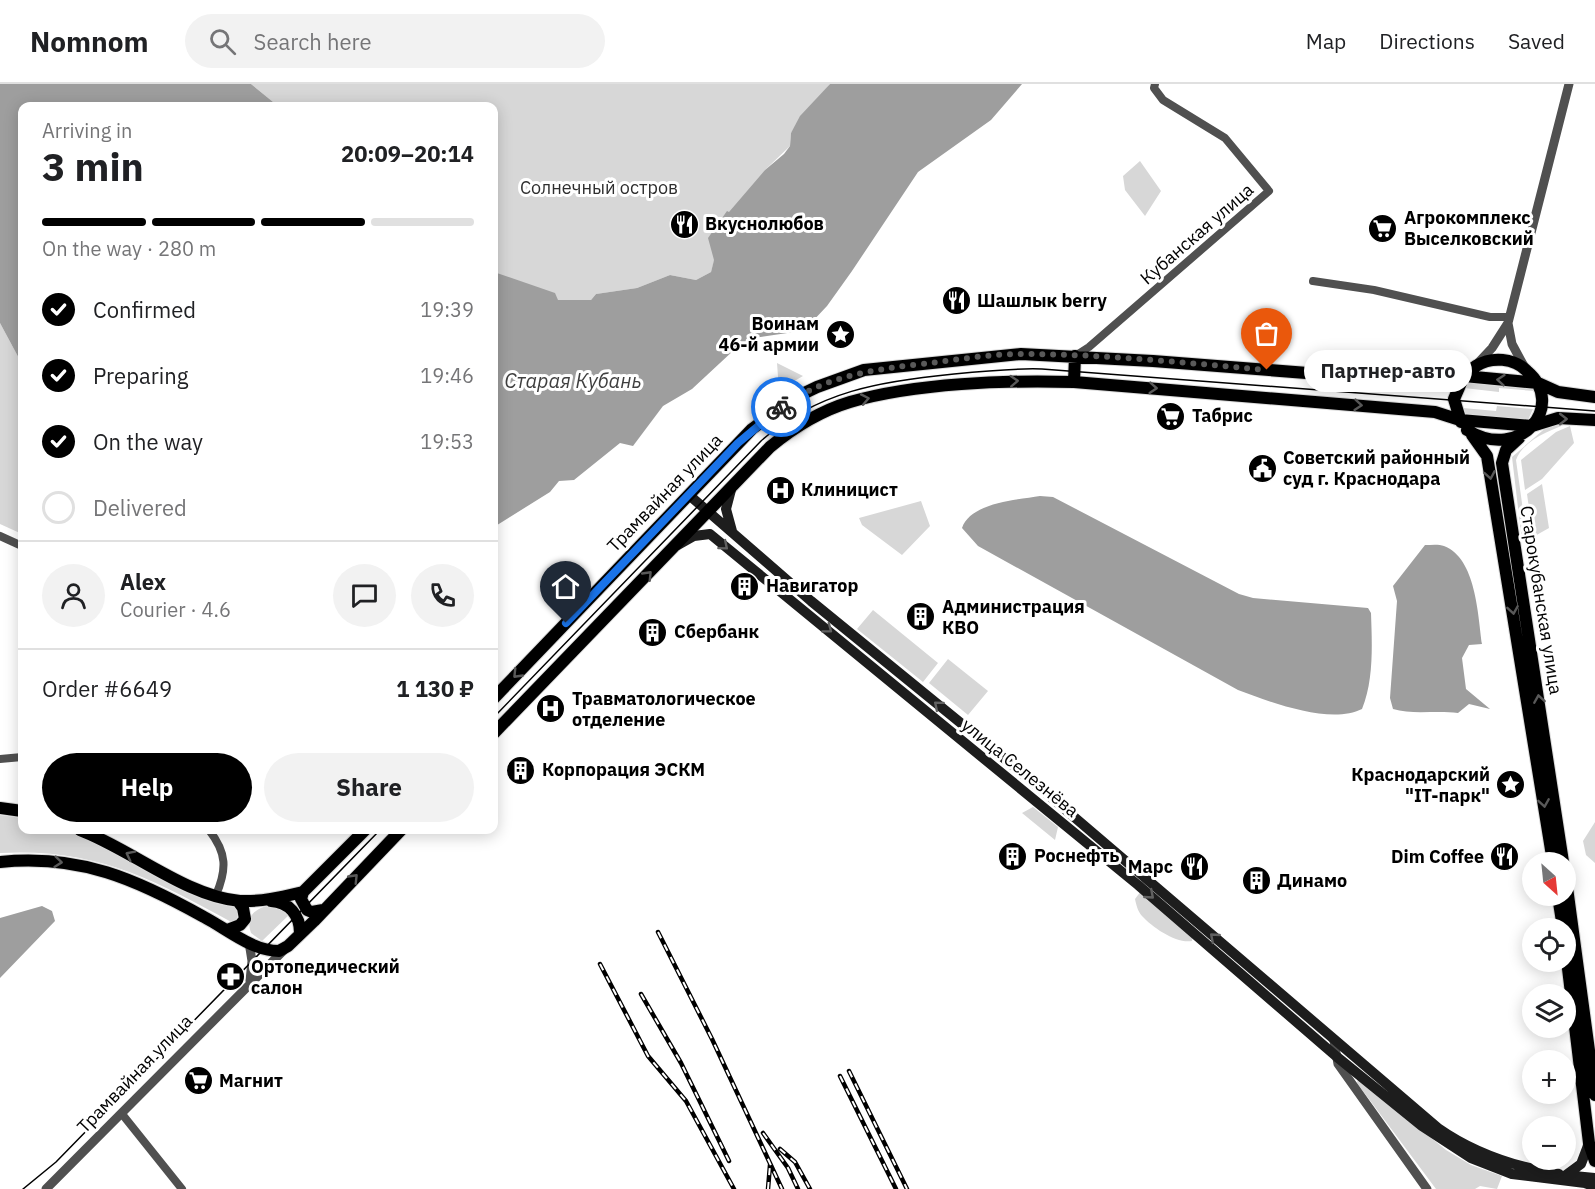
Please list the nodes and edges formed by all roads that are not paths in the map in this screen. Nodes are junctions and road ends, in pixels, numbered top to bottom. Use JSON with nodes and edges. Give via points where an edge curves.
{"nodes":[{"id":1,"x":1155,"y":84,"type":"edge"},
{"id":2,"x":1569,"y":84,"type":"edge"},
{"id":3,"x":1313,"y":281,"type":"dead end"},
{"id":4,"x":1508,"y":320,"type":"junction"},
{"id":5,"x":1075,"y":356,"type":"junction"},
{"id":6,"x":1475,"y":366,"type":"junction"},
{"id":7,"x":1526,"y":370,"type":"junction"},
{"id":8,"x":1464,"y":376,"type":"junction"},
{"id":9,"x":1074,"y":382,"type":"junction"},
{"id":10,"x":1538,"y":383,"type":"junction"},
{"id":11,"x":1595,"y":397,"type":"edge"},
{"id":12,"x":1595,"y":420,"type":"edge"},
{"id":13,"x":1463,"y":425,"type":"junction"},
{"id":14,"x":1532,"y":426,"type":"junction"},
{"id":15,"x":733,"y":486,"type":"junction"},
{"id":16,"x":689,"y":495,"type":"junction"},
{"id":17,"x":708,"y":512,"type":"junction"},
{"id":18,"x":733,"y":534,"type":"junction"},
{"id":19,"x":0,"y":536,"type":"edge"},
{"id":20,"x":18,"y":544,"type":"edge"},
{"id":21,"x":674,"y":548,"type":"junction"},
{"id":22,"x":498,"y":694,"type":"edge"},
{"id":23,"x":498,"y":729,"type":"edge"},
{"id":24,"x":18,"y":757,"type":"edge"},
{"id":25,"x":0,"y":759,"type":"edge"},
{"id":26,"x":0,"y":808,"type":"edge"},
{"id":27,"x":18,"y":810,"type":"edge"},
{"id":28,"x":88,"y":834,"type":"edge"},
{"id":29,"x":212,"y":834,"type":"edge"},
{"id":30,"x":361,"y":834,"type":"edge"},
{"id":31,"x":397,"y":834,"type":"edge"},
{"id":32,"x":1551,"y":852,"type":"edge"},
{"id":33,"x":1561,"y":852,"type":"edge"},
{"id":34,"x":0,"y":862,"type":"edge"},
{"id":35,"x":303,"y":892,"type":"junction"},
{"id":36,"x":216,"y":895,"type":"junction"},
{"id":37,"x":267,"y":900,"type":"junction"},
{"id":38,"x":238,"y":901,"type":"junction"},
{"id":39,"x":1570,"y":906,"type":"edge"},
{"id":40,"x":323,"y":910,"type":"junction"},
{"id":41,"x":227,"y":930,"type":"junction"},
{"id":42,"x":300,"y":933,"type":"junction"},
{"id":43,"x":249,"y":942,"type":"junction"},
{"id":44,"x":288,"y":946,"type":"junction"},
{"id":45,"x":1568,"y":972,"type":"edge"},
{"id":46,"x":249,"y":983,"type":"junction"},
{"id":47,"x":1334,"y":1041,"type":"junction"},
{"id":48,"x":1337,"y":1058,"type":"junction"},
{"id":49,"x":1358,"y":1081,"type":"junction"},
{"id":50,"x":1595,"y":1095,"type":"edge"},
{"id":51,"x":122,"y":1114,"type":"junction"},
{"id":52,"x":1589,"y":1143,"type":"junction"},
{"id":53,"x":1595,"y":1161,"type":"edge"},
{"id":54,"x":1565,"y":1175,"type":"junction"},
{"id":55,"x":1595,"y":1178,"type":"edge"},
{"id":56,"x":1595,"y":1188,"type":"edge"},
{"id":57,"x":46,"y":1189,"type":"edge"},
{"id":58,"x":182,"y":1189,"type":"edge"},
{"id":59,"x":1427,"y":1189,"type":"edge"}],
"edges":[{"from":1,"to":5,"type":"street","name":"Кубанская улица","via":[[1162,100],[1225,138],[1269,191]]},
{"from":2,"to":4,"type":"street"},
{"from":3,"to":4,"type":"street","via":[[1374,290]]},
{"from":4,"to":6,"type":"street","via":[[1492,348]]},
{"from":4,"to":7,"type":"street","via":[[1512,344]]},
{"from":5,"to":8,"type":"main road","name":"Трамвайная улица","via":[[1435,383]]},
{"from":5,"to":9,"type":"main road"},
{"from":5,"to":16,"type":"main road","name":"Трамвайная улица","via":[[1010,355],[864,370],[794,398],[753,429]]},
{"from":6,"to":7,"type":"main road","via":[[1498,359]]},
{"from":6,"to":8,"type":"main road"},
{"from":7,"to":10,"type":"main road"},
{"from":10,"to":8,"type":"main road","one_way":true},
{"from":8,"to":13,"type":"main road","via":[[1454,399]]},
{"from":9,"to":13,"type":"main road","one_way":true,"via":[[1435,412]]},
{"from":15,"to":9,"type":"main road","one_way":true,"via":[[770,447],[810,419],[850,402],[1016,380]]},
{"from":10,"to":11,"type":"main road","via":[[1558,392]]},
{"from":10,"to":14,"type":"main road","via":[[1541,407]]},
{"from":14,"to":12,"type":"main road","one_way":true,"via":[[1558,418]]},
{"from":13,"to":14,"type":"main road"},
{"from":13,"to":14,"type":"main road","via":[[1485,439],[1502,441],[1515,438]]},
{"from":13,"to":32,"type":"main road","name":"Старокубанская улица","one_way":true,"via":[[1487,456]]},
{"from":33,"to":14,"type":"main road","name":"Старокубанская улица","one_way":true,"via":[[1502,463],[1506,450]]},
{"from":15,"to":17,"type":"main road"},
{"from":15,"to":18,"type":"main road","via":[[726,515]]},
{"from":16,"to":17,"type":"main road","name":"улица Селезнёва"},
{"from":16,"to":22,"type":"main road","name":"Трамвайная улица","one_way":true},
{"from":17,"to":18,"type":"main road","name":"улица Селезнёва"},
{"from":17,"to":21,"type":"main road"},
{"from":47,"to":18,"type":"main road","name":"улица Селезнёва","one_way":true,"via":[[1015,766]]},
{"from":19,"to":20,"type":"street"},
{"from":23,"to":21,"type":"main road","one_way":true},
{"from":21,"to":48,"type":"main road","name":"улица Селезнёва","one_way":true,"via":[[694,536],[710,534],[1138,885]]},
{"from":24,"to":25,"type":"street"},
{"from":26,"to":27,"type":"main road"},
{"from":36,"to":28,"type":"main road","one_way":true},
{"from":29,"to":36,"type":"street","via":[[225,874]]},
{"from":30,"to":35,"type":"main road"},
{"from":40,"to":31,"type":"main road","name":"Трамвайная улица","one_way":true},
{"from":34,"to":41,"type":"main road","one_way":true,"via":[[80,864],[117,874],[164,894]]},
{"from":35,"to":37,"type":"main road"},
{"from":35,"to":40,"type":"main road","via":[[301,899],[307,910]]},
{"from":36,"to":38,"type":"main road"},
{"from":37,"to":38,"type":"main road"},
{"from":37,"to":42,"type":"main road","via":[[292,909]]},
{"from":38,"to":41,"type":"main road","via":[[245,919]]},
{"from":39,"to":50,"type":"main road"},
{"from":40,"to":42,"type":"main road","name":"Трамвайная улица"},
{"from":41,"to":43,"type":"main road"},
{"from":42,"to":44,"type":"main road","name":"Трамвайная улица"},
{"from":43,"to":44,"type":"main road","via":[[272,951]]},
{"from":43,"to":46,"type":"street"},
{"from":44,"to":46,"type":"street","name":"Трамвайная улица"},
{"from":45,"to":52,"type":"main road"},
{"from":46,"to":51,"type":"street","name":"Трамвайная улица"},
{"from":47,"to":48,"type":"street"},
{"from":47,"to":54,"type":"main road","name":"улица Селезнёва","via":[[1457,1141],[1515,1166]]},
{"from":48,"to":49,"type":"main road","name":"улица Селезнёва"},
{"from":49,"to":56,"type":"main road","name":"улица Селезнёва","via":[[1471,1158],[1512,1174]]},
{"from":49,"to":59,"type":"street","name":"улица Селезнёва"},
{"from":51,"to":57,"type":"street","name":"Трамвайная улица"},
{"from":51,"to":58,"type":"street"},
{"from":52,"to":53,"type":"main road"},
{"from":52,"to":54,"type":"main road","via":[[1581,1164]]},
{"from":54,"to":55,"type":"main road","name":"улица Селезнёва"}]}
